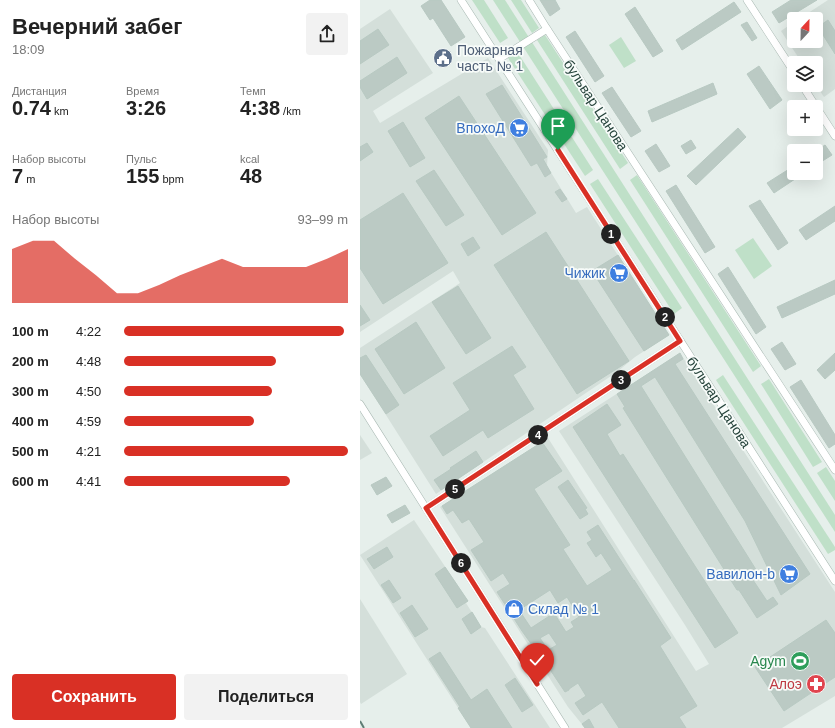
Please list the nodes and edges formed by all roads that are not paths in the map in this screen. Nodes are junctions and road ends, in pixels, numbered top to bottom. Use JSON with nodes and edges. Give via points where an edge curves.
{"nodes":[{"id":1,"x":461,"y":0,"type":"edge"},
{"id":2,"x":529,"y":0,"type":"edge"},
{"id":3,"x":747,"y":0,"type":"edge"},
{"id":4,"x":547,"y":29,"type":"junction"},
{"id":5,"x":499,"y":59,"type":"junction"},
{"id":6,"x":787,"y":61,"type":"edge"},
{"id":7,"x":807,"y":92,"type":"edge"},
{"id":8,"x":835,"y":136,"type":"edge"},
{"id":9,"x":680,"y":341,"type":"junction"},
{"id":10,"x":360,"y":404,"type":"edge"},
{"id":11,"x":835,"y":470,"type":"edge"},
{"id":12,"x":426,"y":508,"type":"junction"},
{"id":13,"x":835,"y":581,"type":"edge"},
{"id":14,"x":565,"y":728,"type":"edge"}],
"edges":[{"from":1,"to":5,"type":"street","name":"бульвар Цанова"},
{"from":2,"to":4,"type":"street","name":"бульвар Цанова"},
{"from":3,"to":6,"type":"street"},
{"from":4,"to":5,"type":"street"},
{"from":4,"to":11,"type":"street","name":"бульвар Цанова"},
{"from":5,"to":9,"type":"street","name":"бульвар Цанова"},
{"from":7,"to":8,"type":"street"},
{"from":9,"to":12,"type":"street"},
{"from":9,"to":13,"type":"street","name":"бульвар Цанова"},
{"from":10,"to":12,"type":"street"},
{"from":12,"to":14,"type":"street"}]}
